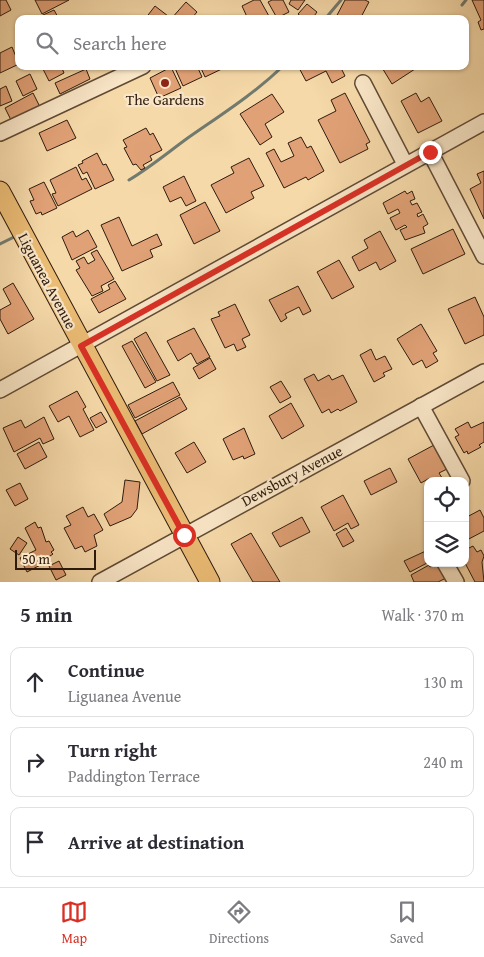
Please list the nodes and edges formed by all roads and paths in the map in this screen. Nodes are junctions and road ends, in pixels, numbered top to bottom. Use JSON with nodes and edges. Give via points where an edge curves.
{"nodes":[{"id":1,"x":134,"y":70,"type":"edge"},
{"id":2,"x":363,"y":82,"type":"dead end"},
{"id":3,"x":484,"y":122,"type":"edge"},
{"id":4,"x":0,"y":133,"type":"edge"},
{"id":5,"x":430,"y":152,"type":"junction"},
{"id":6,"x":406,"y":164,"type":"junction"},
{"id":7,"x":0,"y":190,"type":"edge"},
{"id":8,"x":484,"y":256,"type":"edge"},
{"id":9,"x":81,"y":346,"type":"junction"},
{"id":10,"x":484,"y":372,"type":"edge"},
{"id":11,"x":0,"y":390,"type":"edge"},
{"id":12,"x":421,"y":406,"type":"junction"},
{"id":13,"x":460,"y":477,"type":"edge"},
{"id":14,"x":184,"y":535,"type":"junction"},
{"id":15,"x":447,"y":567,"type":"edge"},
{"id":16,"x":100,"y":582,"type":"edge"},
{"id":17,"x":210,"y":582,"type":"edge"},
{"id":18,"x":456,"y":582,"type":"edge"}],
"edges":[{"from":1,"to":4,"type":"street"},
{"from":2,"to":6,"type":"street"},
{"from":3,"to":5,"type":"street"},
{"from":5,"to":6,"type":"street"},
{"from":5,"to":8,"type":"street"},
{"from":6,"to":9,"type":"street"},
{"from":7,"to":9,"type":"main road","name":"Liguanea Avenue"},
{"from":9,"to":11,"type":"street"},
{"from":9,"to":14,"type":"main road","name":"Liguanea Avenue"},
{"from":10,"to":12,"type":"street","name":"Dewsbury Avenue"},
{"from":12,"to":13,"type":"street"},
{"from":12,"to":14,"type":"street","name":"Dewsbury Avenue"},
{"from":14,"to":16,"type":"street","name":"Dewsbury Avenue"},
{"from":14,"to":17,"type":"main road","name":"Liguanea Avenue"},
{"from":15,"to":18,"type":"street"}]}
